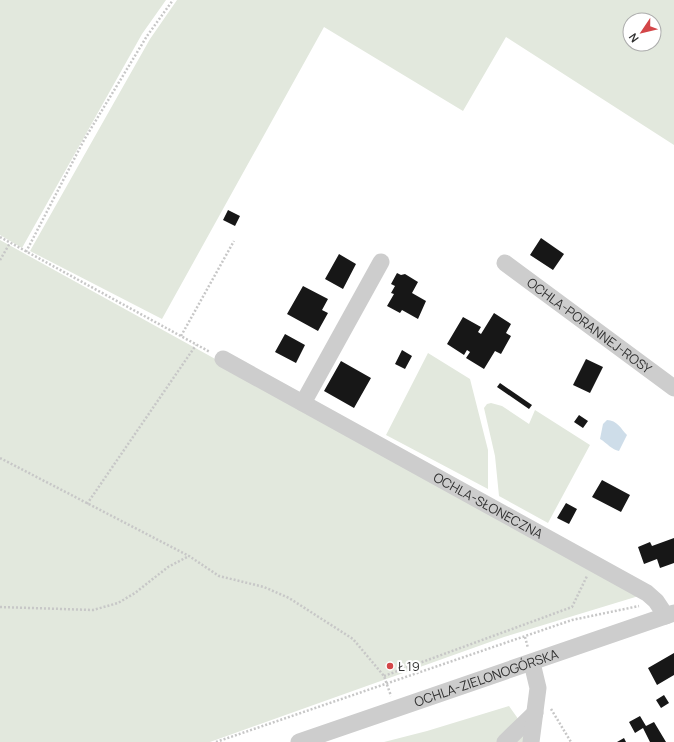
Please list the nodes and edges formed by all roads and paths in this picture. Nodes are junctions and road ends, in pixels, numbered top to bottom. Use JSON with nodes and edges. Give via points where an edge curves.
{"nodes":[{"id":1,"x":173,"y":0,"type":"edge"},
{"id":2,"x":0,"y":237,"type":"edge"},
{"id":3,"x":234,"y":241,"type":"dead end"},
{"id":4,"x":10,"y":243,"type":"junction"},
{"id":5,"x":26,"y":252,"type":"junction"},
{"id":6,"x":0,"y":260,"type":"edge"},
{"id":7,"x":381,"y":262,"type":"dead end"},
{"id":8,"x":505,"y":264,"type":"dead end"},
{"id":9,"x":181,"y":336,"type":"junction"},
{"id":10,"x":196,"y":345,"type":"junction"},
{"id":11,"x":223,"y":359,"type":"joint"},
{"id":12,"x":674,"y":388,"type":"edge"},
{"id":13,"x":303,"y":404,"type":"junction"},
{"id":14,"x":0,"y":458,"type":"edge"},
{"id":15,"x":86,"y":504,"type":"junction"},
{"id":16,"x":189,"y":556,"type":"junction"},
{"id":17,"x":593,"y":563,"type":"junction"},
{"id":18,"x":0,"y":607,"type":"edge"},
{"id":19,"x":632,"y":607,"type":"dead end"},
{"id":20,"x":670,"y":615,"type":"edge"},
{"id":21,"x":532,"y":663,"type":"junction"},
{"id":22,"x":384,"y":676,"type":"junction"},
{"id":23,"x":387,"y":683,"type":"junction"},
{"id":24,"x":543,"y":710,"type":"junction"},
{"id":25,"x":216,"y":742,"type":"edge"},
{"id":26,"x":299,"y":742,"type":"edge"},
{"id":27,"x":505,"y":742,"type":"edge"},
{"id":28,"x":531,"y":742,"type":"edge"},
{"id":29,"x":571,"y":742,"type":"edge"}],
"edges":[{"from":1,"to":5,"type":"path","via":[[147,36],[84,140]]},
{"from":2,"to":4,"type":"path"},
{"from":3,"to":9,"type":"path"},
{"from":4,"to":5,"type":"path"},
{"from":4,"to":6,"type":"path"},
{"from":5,"to":9,"type":"path"},
{"from":7,"to":13,"type":"street"},
{"from":8,"to":12,"type":"street","name":"OCHLA-PORANNEJ-ROSY"},
{"from":9,"to":10,"type":"path"},
{"from":10,"to":11,"type":"path"},
{"from":10,"to":15,"type":"path"},
{"from":11,"to":13,"type":"street","name":"OCHLA-SŁONECZNA"},
{"from":13,"to":17,"type":"street","name":"OCHLA-SŁONECZNA"},
{"from":14,"to":15,"type":"path"},
{"from":15,"to":16,"type":"path"},
{"from":16,"to":18,"type":"path","via":[[168,567],[124,600],[93,610]]},
{"from":16,"to":22,"type":"path","via":[[219,576],[276,592],[319,616],[353,639]]},
{"from":17,"to":20,"type":"street","name":"OCHLA-SŁONECZNA","via":[[650,596]]},
{"from":17,"to":22,"type":"path","via":[[572,607]]},
{"from":19,"to":23,"type":"path","via":[[572,620]]},
{"from":20,"to":21,"type":"street","name":"OCHLA-ZIELONOGÓRSKA"},
{"from":21,"to":24,"type":"street"},
{"from":21,"to":26,"type":"street","name":"OCHLA-ZIELONOGÓRSKA"},
{"from":22,"to":23,"type":"path"},
{"from":23,"to":25,"type":"path"},
{"from":24,"to":27,"type":"street"},
{"from":24,"to":28,"type":"street"},
{"from":24,"to":29,"type":"path"}]}
